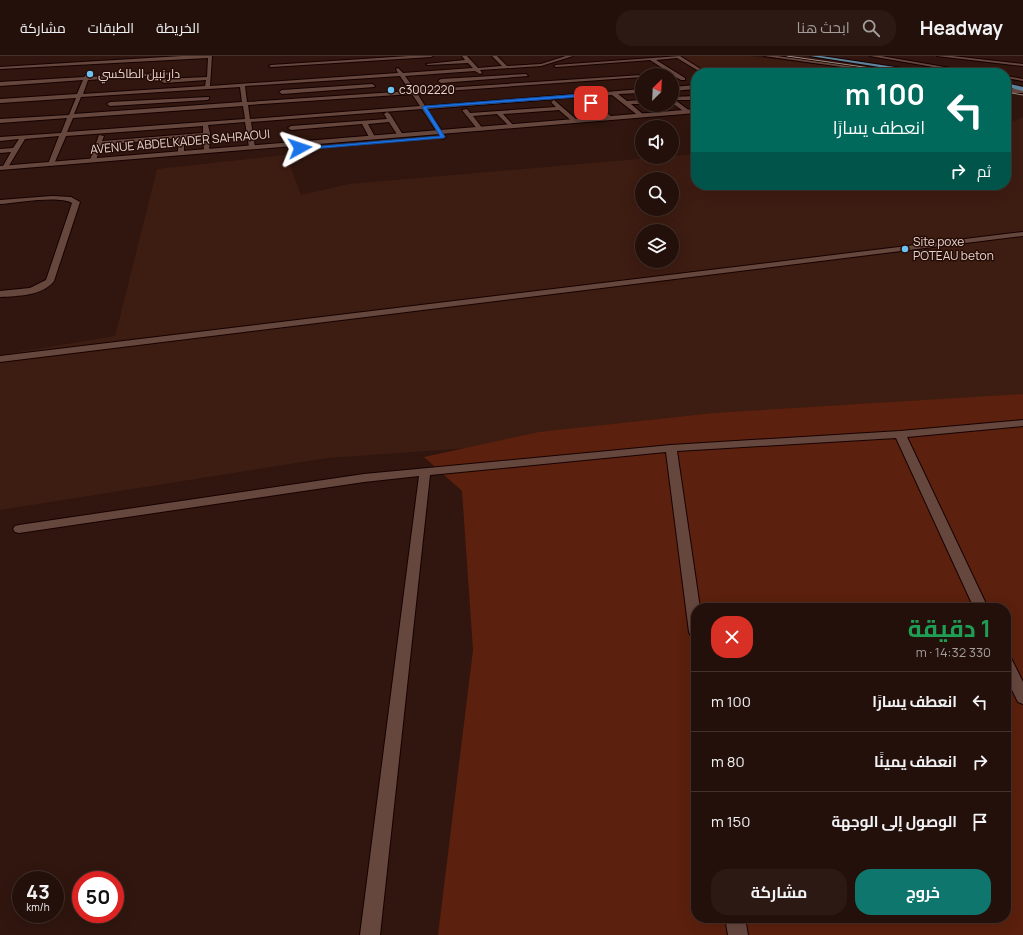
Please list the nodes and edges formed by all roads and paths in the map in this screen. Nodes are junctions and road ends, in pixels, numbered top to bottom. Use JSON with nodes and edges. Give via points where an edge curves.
{"nodes":[{"id":1,"x":206,"y":56,"type":"edge"},
{"id":2,"x":315,"y":56,"type":"edge"},
{"id":3,"x":423,"y":56,"type":"edge"},
{"id":4,"x":431,"y":56,"type":"edge"},
{"id":5,"x":464,"y":56,"type":"edge"},
{"id":6,"x":494,"y":56,"type":"edge"},
{"id":7,"x":550,"y":56,"type":"edge"},
{"id":8,"x":571,"y":56,"type":"edge"},
{"id":9,"x":605,"y":56,"type":"edge"},
{"id":10,"x":766,"y":56,"type":"edge"},
{"id":11,"x":812,"y":56,"type":"edge"},
{"id":12,"x":830,"y":56,"type":"edge"},
{"id":13,"x":872,"y":56,"type":"edge"},
{"id":14,"x":939,"y":56,"type":"edge"},
{"id":15,"x":67,"y":57,"type":"edge"},
{"id":16,"x":167,"y":57,"type":"edge"},
{"id":17,"x":390,"y":57,"type":"edge"},
{"id":18,"x":677,"y":57,"type":"edge"},
{"id":19,"x":357,"y":58,"type":"edge"},
{"id":20,"x":124,"y":59,"type":"edge"},
{"id":21,"x":563,"y":59,"type":"junction"},
{"id":22,"x":651,"y":59,"type":"junction"},
{"id":23,"x":272,"y":60,"type":"dead end"},
{"id":24,"x":10,"y":61,"type":"dead end"},
{"id":25,"x":469,"y":61,"type":"junction"},
{"id":26,"x":519,"y":61,"type":"dead end"},
{"id":27,"x":613,"y":62,"type":"junction"},
{"id":28,"x":92,"y":63,"type":"junction"},
{"id":29,"x":201,"y":63,"type":"dead end"},
{"id":30,"x":209,"y":63,"type":"junction"},
{"id":31,"x":318,"y":63,"type":"junction"},
{"id":32,"x":64,"y":65,"type":"junction"},
{"id":33,"x":166,"y":65,"type":"dead end"},
{"id":34,"x":177,"y":65,"type":"dead end"},
{"id":35,"x":1023,"y":65,"type":"edge"},
{"id":36,"x":270,"y":66,"type":"junction"},
{"id":37,"x":525,"y":66,"type":"junction"},
{"id":38,"x":654,"y":66,"type":"dead end"},
{"id":39,"x":662,"y":66,"type":"junction"},
{"id":40,"x":937,"y":66,"type":"junction"},
{"id":41,"x":506,"y":67,"type":"junction"},
{"id":42,"x":363,"y":68,"type":"dead end"},
{"id":43,"x":665,"y":68,"type":"edge"},
{"id":44,"x":696,"y":68,"type":"edge"},
{"id":45,"x":866,"y":68,"type":"edge"},
{"id":46,"x":902,"y":68,"type":"edge"},
{"id":47,"x":906,"y":68,"type":"edge"},
{"id":48,"x":940,"y":68,"type":"edge"},
{"id":49,"x":948,"y":68,"type":"edge"},
{"id":50,"x":1,"y":69,"type":"edge"},
{"id":51,"x":476,"y":69,"type":"junction"},
{"id":52,"x":547,"y":69,"type":"junction"},
{"id":53,"x":623,"y":69,"type":"dead end"},
{"id":54,"x":120,"y":72,"type":"junction"},
{"id":55,"x":629,"y":72,"type":"dead end"},
{"id":56,"x":176,"y":73,"type":"junction"},
{"id":57,"x":272,"y":73,"type":"dead end"},
{"id":58,"x":57,"y":74,"type":"dead end"},
{"id":59,"x":402,"y":74,"type":"junction"},
{"id":60,"x":322,"y":75,"type":"junction"},
{"id":61,"x":589,"y":75,"type":"dead end"},
{"id":62,"x":635,"y":76,"type":"joint"},
{"id":63,"x":679,"y":76,"type":"edge"},
{"id":64,"x":86,"y":78,"type":"junction"},
{"id":65,"x":209,"y":78,"type":"junction"},
{"id":66,"x":485,"y":78,"type":"junction"},
{"id":67,"x":683,"y":78,"type":"dead end"},
{"id":68,"x":1011,"y":78,"type":"edge"},
{"id":69,"x":595,"y":79,"type":"junction"},
{"id":70,"x":53,"y":80,"type":"junction"},
{"id":71,"x":176,"y":80,"type":"junction"},
{"id":72,"x":1023,"y":80,"type":"edge"},
{"id":73,"x":162,"y":81,"type":"junction"},
{"id":74,"x":155,"y":82,"type":"dead end"},
{"id":75,"x":563,"y":82,"type":"junction"},
{"id":76,"x":535,"y":83,"type":"junction"},
{"id":77,"x":0,"y":84,"type":"edge"},
{"id":78,"x":117,"y":84,"type":"dead end"},
{"id":79,"x":601,"y":84,"type":"dead end"},
{"id":80,"x":242,"y":85,"type":"junction"},
{"id":81,"x":569,"y":86,"type":"dead end"},
{"id":82,"x":1012,"y":86,"type":"edge"},
{"id":83,"x":493,"y":87,"type":"junction"},
{"id":84,"x":691,"y":87,"type":"edge"},
{"id":85,"x":49,"y":88,"type":"dead end"},
{"id":86,"x":207,"y":88,"type":"junction"},
{"id":87,"x":679,"y":88,"type":"edge"},
{"id":88,"x":1011,"y":88,"type":"edge"},
{"id":89,"x":328,"y":89,"type":"junction"},
{"id":90,"x":1023,"y":89,"type":"edge"},
{"id":91,"x":449,"y":90,"type":"junction"},
{"id":92,"x":161,"y":91,"type":"junction"},
{"id":93,"x":497,"y":91,"type":"dead end"},
{"id":94,"x":575,"y":91,"type":"dead end"},
{"id":95,"x":635,"y":91,"type":"edge"},
{"id":96,"x":1011,"y":91,"type":"edge"},
{"id":97,"x":414,"y":92,"type":"junction"},
{"id":98,"x":613,"y":93,"type":"junction"},
{"id":99,"x":377,"y":95,"type":"junction"},
{"id":100,"x":453,"y":95,"type":"dead end"},
{"id":101,"x":79,"y":96,"type":"junction"},
{"id":102,"x":502,"y":96,"type":"dead end"},
{"id":103,"x":581,"y":96,"type":"junction"},
{"id":104,"x":44,"y":98,"type":"junction"},
{"id":105,"x":332,"y":98,"type":"junction"},
{"id":106,"x":550,"y":98,"type":"junction"},
{"id":107,"x":691,"y":98,"type":"edge"},
{"id":108,"x":679,"y":99,"type":"edge"},
{"id":109,"x":160,"y":101,"type":"junction"},
{"id":110,"x":285,"y":101,"type":"junction"},
{"id":111,"x":381,"y":101,"type":"dead end"},
{"id":112,"x":506,"y":101,"type":"junction"},
{"id":113,"x":0,"y":102,"type":"edge"},
{"id":114,"x":635,"y":102,"type":"edge"},
{"id":115,"x":626,"y":103,"type":"junction"},
{"id":116,"x":245,"y":104,"type":"junction"},
{"id":117,"x":460,"y":104,"type":"junction"},
{"id":118,"x":679,"y":105,"type":"edge"},
{"id":119,"x":39,"y":106,"type":"dead end"},
{"id":120,"x":207,"y":106,"type":"junction"},
{"id":121,"x":424,"y":107,"type":"junction"},
{"id":122,"x":299,"y":108,"type":"junction"},
{"id":123,"x":560,"y":108,"type":"junction"},
{"id":124,"x":336,"y":109,"type":"junction"},
{"id":125,"x":158,"y":110,"type":"junction"},
{"id":126,"x":384,"y":110,"type":"junction"},
{"id":127,"x":515,"y":111,"type":"junction"},
{"id":128,"x":498,"y":112,"type":"junction"},
{"id":129,"x":688,"y":112,"type":"junction"},
{"id":130,"x":691,"y":112,"type":"edge"},
{"id":131,"x":35,"y":113,"type":"dead end"},
{"id":132,"x":107,"y":114,"type":"junction"},
{"id":133,"x":207,"y":114,"type":"dead end"},
{"id":134,"x":469,"y":115,"type":"junction"},
{"id":135,"x":71,"y":116,"type":"junction"},
{"id":136,"x":642,"y":116,"type":"junction"},
{"id":137,"x":691,"y":116,"type":"edge"},
{"id":138,"x":288,"y":117,"type":"junction"},
{"id":139,"x":610,"y":118,"type":"junction"},
{"id":140,"x":31,"y":119,"type":"junction"},
{"id":141,"x":105,"y":120,"type":"dead end"},
{"id":142,"x":248,"y":120,"type":"junction"},
{"id":143,"x":390,"y":120,"type":"junction"},
{"id":144,"x":0,"y":121,"type":"edge"},
{"id":145,"x":575,"y":121,"type":"junction"},
{"id":146,"x":157,"y":122,"type":"junction"},
{"id":147,"x":364,"y":122,"type":"junction"},
{"id":148,"x":206,"y":123,"type":"junction"},
{"id":149,"x":342,"y":124,"type":"junction"},
{"id":150,"x":26,"y":126,"type":"dead end"},
{"id":151,"x":511,"y":126,"type":"junction"},
{"id":152,"x":291,"y":128,"type":"junction"},
{"id":153,"x":480,"y":129,"type":"junction"},
{"id":154,"x":102,"y":131,"type":"junction"},
{"id":155,"x":63,"y":134,"type":"junction"},
{"id":156,"x":207,"y":134,"type":"junction"},
{"id":157,"x":442,"y":134,"type":"junction"},
{"id":158,"x":400,"y":135,"type":"junction"},
{"id":159,"x":182,"y":136,"type":"junction"},
{"id":160,"x":23,"y":137,"type":"junction"},
{"id":161,"x":372,"y":137,"type":"junction"},
{"id":162,"x":154,"y":138,"type":"junction"},
{"id":163,"x":0,"y":139,"type":"edge"},
{"id":164,"x":99,"y":143,"type":"junction"},
{"id":165,"x":296,"y":144,"type":"junction"},
{"id":166,"x":252,"y":147,"type":"junction"},
{"id":167,"x":16,"y":150,"type":"junction"},
{"id":168,"x":0,"y":151,"type":"edge"},
{"id":169,"x":207,"y":151,"type":"junction"},
{"id":170,"x":182,"y":153,"type":"junction"},
{"id":171,"x":93,"y":160,"type":"junction"},
{"id":172,"x":51,"y":164,"type":"junction"},
{"id":173,"x":3,"y":168,"type":"edge"},
{"id":174,"x":0,"y":173,"type":"edge"},
{"id":175,"x":0,"y":202,"type":"edge"},
{"id":176,"x":1023,"y":234,"type":"edge"},
{"id":177,"x":0,"y":294,"type":"edge"},
{"id":178,"x":0,"y":358,"type":"edge"},
{"id":179,"x":1023,"y":423,"type":"edge"},
{"id":180,"x":900,"y":434,"type":"junction"},
{"id":181,"x":671,"y":448,"type":"junction"},
{"id":182,"x":425,"y":472,"type":"junction"},
{"id":183,"x":19,"y":529,"type":"dead end"},
{"id":184,"x":692,"y":603,"type":"edge"},
{"id":185,"x":979,"y":603,"type":"edge"},
{"id":186,"x":1011,"y":673,"type":"edge"},
{"id":187,"x":1023,"y":698,"type":"edge"},
{"id":188,"x":736,"y":923,"type":"edge"},
{"id":189,"x":370,"y":935,"type":"edge"},
{"id":190,"x":738,"y":935,"type":"edge"}],
"edges":[{"from":1,"to":16,"type":"street"},
{"from":1,"to":30,"type":"street","via":[[210,57]]},
{"from":2,"to":31,"type":"street"},
{"from":3,"to":4,"type":"street"},
{"from":3,"to":17,"type":"street"},
{"from":3,"to":25,"type":"street","via":[[429,65]]},
{"from":5,"to":25,"type":"street"},
{"from":6,"to":41,"type":"street"},
{"from":7,"to":21,"type":"street"},
{"from":8,"to":21,"type":"street"},
{"from":9,"to":27,"type":"street"},
{"from":10,"to":45,"type":"street"},
{"from":11,"to":46,"type":"main road"},
{"from":12,"to":47,"type":"main road"},
{"from":13,"to":40,"type":"street"},
{"from":14,"to":35,"type":"street"},
{"from":15,"to":32,"type":"street"},
{"from":16,"to":20,"type":"street"},
{"from":16,"to":33,"type":"street"},
{"from":17,"to":19,"type":"street"},
{"from":17,"to":59,"type":"street"},
{"from":18,"to":22,"type":"street"},
{"from":18,"to":44,"type":"street"},
{"from":19,"to":31,"type":"street"},
{"from":19,"to":42,"type":"street"},
{"from":20,"to":28,"type":"street"},
{"from":20,"to":54,"type":"street"},
{"from":21,"to":52,"type":"street"},
{"from":22,"to":27,"type":"street"},
{"from":22,"to":39,"type":"street"},
{"from":23,"to":36,"type":"street"},
{"from":24,"to":50,"type":"street"},
{"from":25,"to":51,"type":"street"},
{"from":26,"to":37,"type":"street"},
{"from":27,"to":52,"type":"street"},
{"from":27,"to":53,"type":"street"},
{"from":28,"to":32,"type":"street"},
{"from":28,"to":64,"type":"street"},
{"from":29,"to":30,"type":"street"},
{"from":30,"to":65,"type":"street"},
{"from":31,"to":36,"type":"street"},
{"from":31,"to":60,"type":"street"},
{"from":32,"to":50,"type":"street"},
{"from":34,"to":56,"type":"street"},
{"from":36,"to":57,"type":"street"},
{"from":37,"to":41,"type":"street"},
{"from":37,"to":52,"type":"street"},
{"from":38,"to":39,"type":"street"},
{"from":39,"to":43,"type":"street"},
{"from":40,"to":48,"type":"main road"},
{"from":40,"to":49,"type":"street"},
{"from":41,"to":51,"type":"street"},
{"from":51,"to":59,"type":"street"},
{"from":51,"to":66,"type":"street"},
{"from":52,"to":75,"type":"street"},
{"from":54,"to":56,"type":"street"},
{"from":54,"to":64,"type":"street"},
{"from":54,"to":78,"type":"street"},
{"from":55,"to":62,"type":"street"},
{"from":56,"to":71,"type":"street"},
{"from":58,"to":70,"type":"street"},
{"from":59,"to":60,"type":"street"},
{"from":59,"to":97,"type":"street"},
{"from":60,"to":80,"type":"street"},
{"from":60,"to":89,"type":"street"},
{"from":61,"to":69,"type":"street"},
{"from":62,"to":69,"type":"street"},
{"from":63,"to":67,"type":"street"},
{"from":64,"to":70,"type":"street"},
{"from":64,"to":101,"type":"street"},
{"from":65,"to":71,"type":"street"},
{"from":65,"to":86,"type":"street"},
{"from":66,"to":76,"type":"street","via":[[524,74]]},
{"from":66,"to":83,"type":"street"},
{"from":66,"to":91,"type":"street","via":[[440,80]]},
{"from":68,"to":72,"type":"street"},
{"from":69,"to":75,"type":"street"},
{"from":69,"to":79,"type":"street"},
{"from":70,"to":77,"type":"street"},
{"from":70,"to":85,"type":"street"},
{"from":71,"to":73,"type":"street"},
{"from":73,"to":74,"type":"street"},
{"from":73,"to":92,"type":"street"},
{"from":75,"to":76,"type":"street"},
{"from":75,"to":81,"type":"street"},
{"from":76,"to":83,"type":"street"},
{"from":80,"to":86,"type":"street"},
{"from":80,"to":116,"type":"street"},
{"from":82,"to":90,"type":"main road"},
{"from":83,"to":91,"type":"street"},
{"from":83,"to":93,"type":"street"},
{"from":84,"to":87,"type":"street"},
{"from":86,"to":92,"type":"street"},
{"from":88,"to":90,"type":"main road"},
{"from":89,"to":99,"type":"street","via":[[371,85]]},
{"from":89,"to":105,"type":"street"},
{"from":89,"to":110,"type":"street","via":[[281,91]]},
{"from":90,"to":96,"type":"street"},
{"from":91,"to":97,"type":"street"},
{"from":91,"to":100,"type":"street"},
{"from":92,"to":101,"type":"street"},
{"from":92,"to":109,"type":"street"},
{"from":94,"to":103,"type":"street"},
{"from":95,"to":98,"type":"street"},
{"from":97,"to":99,"type":"street"},
{"from":97,"to":121,"type":"street"},
{"from":98,"to":103,"type":"street"},
{"from":98,"to":115,"type":"street"},
{"from":99,"to":105,"type":"street"},
{"from":99,"to":111,"type":"street"},
{"from":101,"to":104,"type":"street"},
{"from":101,"to":135,"type":"street"},
{"from":102,"to":112,"type":"street"},
{"from":103,"to":106,"type":"street"},
{"from":103,"to":139,"type":"street"},
{"from":104,"to":113,"type":"street"},
{"from":104,"to":119,"type":"street"},
{"from":105,"to":122,"type":"street"},
{"from":105,"to":124,"type":"street"},
{"from":106,"to":112,"type":"street"},
{"from":106,"to":123,"type":"street"},
{"from":107,"to":108,"type":"street"},
{"from":109,"to":120,"type":"street","via":[[207,96]]},
{"from":109,"to":125,"type":"street"},
{"from":109,"to":132,"type":"street","via":[[111,103]]},
{"from":110,"to":116,"type":"street"},
{"from":110,"to":122,"type":"street"},
{"from":112,"to":117,"type":"street"},
{"from":112,"to":127,"type":"street"},
{"from":114,"to":115,"type":"street"},
{"from":115,"to":136,"type":"street"},
{"from":116,"to":120,"type":"street"},
{"from":116,"to":142,"type":"street"},
{"from":117,"to":121,"type":"street"},
{"from":117,"to":134,"type":"street"},
{"from":118,"to":129,"type":"street"},
{"from":120,"to":125,"type":"street"},
{"from":120,"to":133,"type":"street"},
{"from":121,"to":126,"type":"street"},
{"from":121,"to":157,"type":"street"},
{"from":122,"to":124,"type":"street"},
{"from":122,"to":138,"type":"street"},
{"from":123,"to":127,"type":"street"},
{"from":123,"to":145,"type":"street"},
{"from":124,"to":126,"type":"street"},
{"from":124,"to":149,"type":"street"},
{"from":125,"to":132,"type":"street"},
{"from":125,"to":146,"type":"street"},
{"from":126,"to":143,"type":"street"},
{"from":127,"to":128,"type":"street"},
{"from":128,"to":134,"type":"street"},
{"from":128,"to":151,"type":"street"},
{"from":129,"to":130,"type":"street","name":"AVENUE ABDELKADER SAHRAOUI"},
{"from":129,"to":136,"type":"street","name":"AVENUE ABDELKADER SAHRAOUI"},
{"from":131,"to":140,"type":"street"},
{"from":132,"to":135,"type":"street"},
{"from":132,"to":141,"type":"street"},
{"from":134,"to":153,"type":"street"},
{"from":135,"to":140,"type":"street"},
{"from":135,"to":155,"type":"street"},
{"from":136,"to":139,"type":"street","name":"AVENUE ABDELKADER SAHRAOUI"},
{"from":137,"to":157,"type":"street","name":"AVENUE ABDELKADER SAHRAOUI"},
{"from":138,"to":142,"type":"street"},
{"from":138,"to":152,"type":"street"},
{"from":139,"to":145,"type":"street","name":"AVENUE ABDELKADER SAHRAOUI"},
{"from":140,"to":144,"type":"street"},
{"from":140,"to":150,"type":"street"},
{"from":142,"to":148,"type":"street"},
{"from":142,"to":166,"type":"street"},
{"from":143,"to":147,"type":"street"},
{"from":143,"to":158,"type":"street"},
{"from":145,"to":151,"type":"street","name":"AVENUE ABDELKADER SAHRAOUI"},
{"from":146,"to":148,"type":"street"},
{"from":146,"to":154,"type":"street"},
{"from":146,"to":162,"type":"street"},
{"from":147,"to":149,"type":"street"},
{"from":147,"to":161,"type":"street"},
{"from":148,"to":156,"type":"street"},
{"from":149,"to":152,"type":"street"},
{"from":151,"to":153,"type":"street","name":"AVENUE ABDELKADER SAHRAOUI"},
{"from":152,"to":165,"type":"street"},
{"from":153,"to":157,"type":"street","name":"AVENUE ABDELKADER SAHRAOUI"},
{"from":154,"to":155,"type":"street"},
{"from":154,"to":164,"type":"street"},
{"from":155,"to":160,"type":"street"},
{"from":155,"to":172,"type":"street"},
{"from":156,"to":159,"type":"street"},
{"from":156,"to":169,"type":"street"},
{"from":157,"to":158,"type":"street","name":"AVENUE ABDELKADER SAHRAOUI"},
{"from":157,"to":174,"type":"street","name":"AVENUE ABDELKADER SAHRAOUI"},
{"from":158,"to":161,"type":"street","name":"AVENUE ABDELKADER SAHRAOUI"},
{"from":159,"to":162,"type":"street"},
{"from":159,"to":170,"type":"street"},
{"from":160,"to":163,"type":"street"},
{"from":160,"to":167,"type":"street"},
{"from":161,"to":165,"type":"street","name":"AVENUE ABDELKADER SAHRAOUI"},
{"from":162,"to":164,"type":"street"},
{"from":164,"to":171,"type":"street"},
{"from":165,"to":166,"type":"street","name":"AVENUE ABDELKADER SAHRAOUI"},
{"from":166,"to":169,"type":"street","name":"AVENUE ABDELKADER SAHRAOUI"},
{"from":167,"to":168,"type":"street"},
{"from":167,"to":173,"type":"street"},
{"from":169,"to":170,"type":"street","name":"AVENUE ABDELKADER SAHRAOUI"},
{"from":170,"to":171,"type":"street","name":"AVENUE ABDELKADER SAHRAOUI"},
{"from":171,"to":172,"type":"street","name":"AVENUE ABDELKADER SAHRAOUI"},
{"from":172,"to":173,"type":"street","name":"AVENUE ABDELKADER SAHRAOUI"},
{"from":175,"to":177,"type":"street","via":[[62,197],[76,202],[50,281],[28,291]]},
{"from":176,"to":178,"type":"street"},
{"from":179,"to":180,"type":"street"},
{"from":180,"to":181,"type":"street"},
{"from":180,"to":185,"type":"street"},
{"from":181,"to":182,"type":"street"},
{"from":181,"to":184,"type":"street"},
{"from":182,"to":183,"type":"street","via":[[364,478]]},
{"from":182,"to":189,"type":"street"},
{"from":186,"to":187,"type":"street"},
{"from":188,"to":190,"type":"street"}]}
